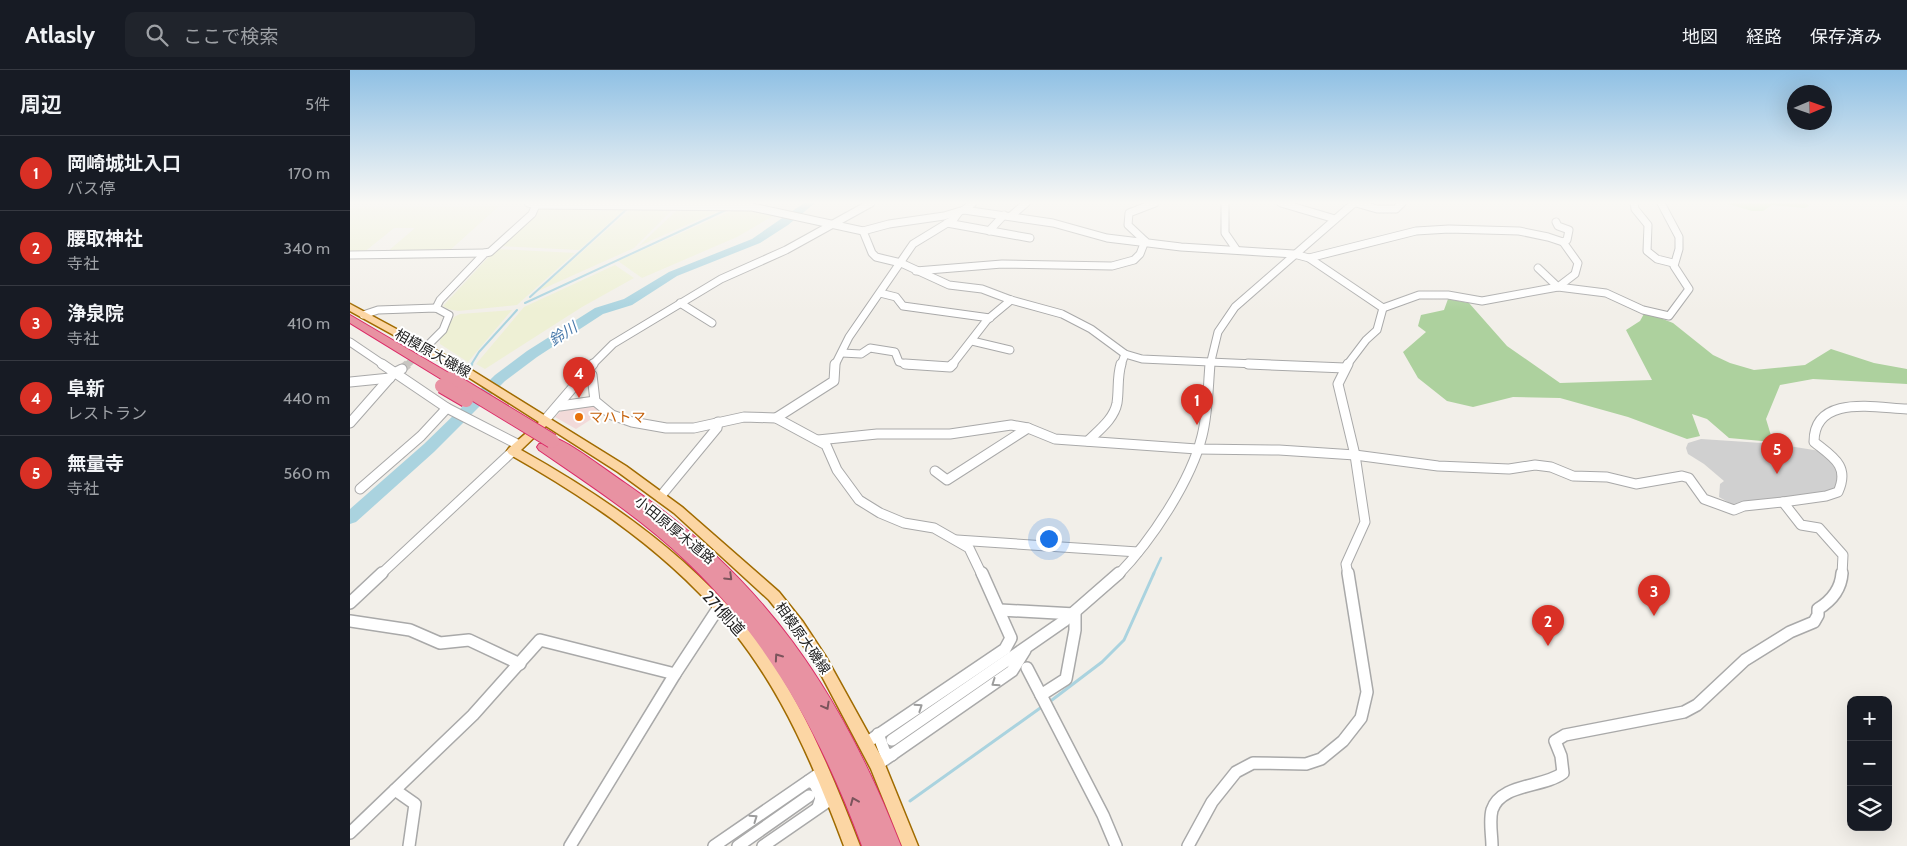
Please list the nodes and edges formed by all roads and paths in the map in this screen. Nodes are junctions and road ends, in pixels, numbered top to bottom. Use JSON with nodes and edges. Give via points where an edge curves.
{"nodes":[{"id":1,"x":502,"y":239,"type":"edge"},
{"id":2,"x":805,"y":239,"type":"edge"},
{"id":3,"x":867,"y":239,"type":"edge"},
{"id":4,"x":918,"y":239,"type":"edge"},
{"id":5,"x":1134,"y":239,"type":"edge"},
{"id":6,"x":1229,"y":239,"type":"edge"},
{"id":7,"x":1311,"y":239,"type":"edge"},
{"id":8,"x":1385,"y":239,"type":"edge"},
{"id":9,"x":1552,"y":239,"type":"edge"},
{"id":10,"x":1567,"y":239,"type":"edge"},
{"id":11,"x":1647,"y":239,"type":"edge"},
{"id":12,"x":1678,"y":239,"type":"edge"},
{"id":13,"x":1144,"y":240,"type":"junction"},
{"id":14,"x":1563,"y":242,"type":"junction"},
{"id":15,"x":1236,"y":249,"type":"junction"},
{"id":16,"x":486,"y":253,"type":"junction"},
{"id":17,"x":1294,"y":254,"type":"junction"},
{"id":18,"x":350,"y":255,"type":"edge"},
{"id":19,"x":1309,"y":258,"type":"junction"},
{"id":20,"x":901,"y":263,"type":"junction"},
{"id":21,"x":1673,"y":264,"type":"junction"},
{"id":22,"x":1538,"y":268,"type":"dead end"},
{"id":23,"x":916,"y":270,"type":"junction"},
{"id":24,"x":1558,"y":287,"type":"junction"},
{"id":25,"x":880,"y":293,"type":"junction"},
{"id":26,"x":1011,"y":300,"type":"junction"},
{"id":27,"x":680,"y":303,"type":"junction"},
{"id":28,"x":350,"y":307,"type":"edge"},
{"id":29,"x":436,"y":308,"type":"junction"},
{"id":30,"x":1383,"y":308,"type":"junction"},
{"id":31,"x":363,"y":315,"type":"junction"},
{"id":32,"x":350,"y":318,"type":"edge"},
{"id":33,"x":990,"y":318,"type":"junction"},
{"id":34,"x":712,"y":323,"type":"dead end"},
{"id":35,"x":350,"y":329,"type":"edge"},
{"id":36,"x":972,"y":341,"type":"junction"},
{"id":37,"x":350,"y":342,"type":"edge"},
{"id":38,"x":424,"y":350,"type":"junction"},
{"id":39,"x":1010,"y":350,"type":"dead end"},
{"id":40,"x":842,"y":353,"type":"junction"},
{"id":41,"x":1125,"y":354,"type":"junction"},
{"id":42,"x":1212,"y":362,"type":"junction"},
{"id":43,"x":1345,"y":368,"type":"junction"},
{"id":44,"x":588,"y":372,"type":"junction"},
{"id":45,"x":395,"y":373,"type":"junction"},
{"id":46,"x":350,"y":382,"type":"edge"},
{"id":47,"x":446,"y":382,"type":"junction"},
{"id":48,"x":595,"y":402,"type":"junction"},
{"id":49,"x":560,"y":406,"type":"junction"},
{"id":50,"x":448,"y":408,"type":"junction"},
{"id":51,"x":1907,"y":409,"type":"edge"},
{"id":52,"x":776,"y":418,"type":"junction"},
{"id":53,"x":545,"y":420,"type":"junction"},
{"id":54,"x":350,"y":422,"type":"edge"},
{"id":55,"x":718,"y":422,"type":"junction"},
{"id":56,"x":1028,"y":428,"type":"junction"},
{"id":57,"x":818,"y":440,"type":"junction"},
{"id":58,"x":1088,"y":441,"type":"junction"},
{"id":59,"x":548,"y":444,"type":"junction"},
{"id":60,"x":516,"y":448,"type":"junction"},
{"id":61,"x":1198,"y":449,"type":"junction"},
{"id":62,"x":1355,"y":454,"type":"junction"},
{"id":63,"x":935,"y":471,"type":"dead end"},
{"id":64,"x":360,"y":489,"type":"dead end"},
{"id":65,"x":660,"y":498,"type":"junction"},
{"id":66,"x":1783,"y":502,"type":"junction"},
{"id":67,"x":955,"y":540,"type":"junction"},
{"id":68,"x":1138,"y":552,"type":"junction"},
{"id":69,"x":350,"y":603,"type":"edge"},
{"id":70,"x":719,"y":607,"type":"junction"},
{"id":71,"x":1000,"y":610,"type":"junction"},
{"id":72,"x":1075,"y":614,"type":"junction"},
{"id":73,"x":350,"y":622,"type":"edge"},
{"id":74,"x":1026,"y":648,"type":"junction"},
{"id":75,"x":520,"y":664,"type":"junction"},
{"id":76,"x":1027,"y":668,"type":"dead end"},
{"id":77,"x":675,"y":674,"type":"junction"},
{"id":78,"x":1045,"y":702,"type":"junction"},
{"id":79,"x":878,"y":734,"type":"junction"},
{"id":80,"x":892,"y":740,"type":"dead end"},
{"id":81,"x":866,"y":743,"type":"junction"},
{"id":82,"x":892,"y":755,"type":"junction"},
{"id":83,"x":877,"y":765,"type":"junction"},
{"id":84,"x":823,"y":771,"type":"junction"},
{"id":85,"x":809,"y":781,"type":"junction"},
{"id":86,"x":395,"y":790,"type":"junction"},
{"id":87,"x":809,"y":796,"type":"dead end"},
{"id":88,"x":834,"y":797,"type":"junction"},
{"id":89,"x":818,"y":808,"type":"junction"},
{"id":90,"x":350,"y":833,"type":"edge"},
{"id":91,"x":409,"y":846,"type":"edge"},
{"id":92,"x":570,"y":846,"type":"edge"},
{"id":93,"x":714,"y":846,"type":"edge"},
{"id":94,"x":738,"y":846,"type":"edge"},
{"id":95,"x":762,"y":846,"type":"edge"},
{"id":96,"x":852,"y":846,"type":"edge"},
{"id":97,"x":872,"y":846,"type":"edge"},
{"id":98,"x":891,"y":846,"type":"edge"},
{"id":99,"x":910,"y":846,"type":"edge"},
{"id":100,"x":1116,"y":846,"type":"edge"},
{"id":101,"x":1188,"y":846,"type":"edge"},
{"id":102,"x":1492,"y":846,"type":"edge"}],
"edges":[{"from":1,"to":16,"type":"street"},
{"from":2,"to":27,"type":"street","via":[[721,279]]},
{"from":3,"to":20,"type":"street","via":[[876,257]]},
{"from":4,"to":20,"type":"street"},
{"from":5,"to":13,"type":"street"},
{"from":6,"to":15,"type":"street"},
{"from":7,"to":17,"type":"street"},
{"from":8,"to":19,"type":"street"},
{"from":9,"to":14,"type":"street"},
{"from":10,"to":14,"type":"street"},
{"from":11,"to":21,"type":"street","via":[[1647,251],[1657,259]]},
{"from":12,"to":21,"type":"street","via":[[1679,249]]},
{"from":13,"to":15,"type":"street","via":[[1181,247]]},
{"from":13,"to":23,"type":"street","via":[[1140,254],[1125,264],[1002,264]]},
{"from":14,"to":24,"type":"street","via":[[1578,267],[1575,274]]},
{"from":15,"to":17,"type":"street"},
{"from":16,"to":18,"type":"street"},
{"from":16,"to":29,"type":"street"},
{"from":17,"to":19,"type":"street"},
{"from":17,"to":42,"type":"street","via":[[1226,316],[1217,333]]},
{"from":19,"to":30,"type":"street"},
{"from":20,"to":23,"type":"street"},
{"from":20,"to":25,"type":"street"},
{"from":21,"to":24,"type":"street","via":[[1688,281],[1689,289],[1669,316],[1638,308],[1606,293]]},
{"from":22,"to":24,"type":"street"},
{"from":23,"to":26,"type":"street","via":[[949,285],[982,289]]},
{"from":24,"to":30,"type":"street","via":[[1491,301],[1419,295]]},
{"from":25,"to":33,"type":"street","via":[[896,297],[903,306]]},
{"from":25,"to":40,"type":"street","via":[[849,337]]},
{"from":26,"to":33,"type":"street"},
{"from":26,"to":41,"type":"street","via":[[1062,314],[1091,328]]},
{"from":27,"to":34,"type":"street"},
{"from":27,"to":44,"type":"street","via":[[613,344]]},
{"from":28,"to":31,"type":"main road","name":"相模原大磯線"},
{"from":29,"to":31,"type":"street","via":[[378,310]]},
{"from":29,"to":38,"type":"street","via":[[449,315],[449,320]]},
{"from":30,"to":43,"type":"street","via":[[1377,330]]},
{"from":31,"to":38,"type":"main road","name":"相模原大磯線"},
{"from":32,"to":47,"type":"highway","name":"小田原厚木道路"},
{"from":33,"to":36,"type":"street"},
{"from":35,"to":47,"type":"highway","name":"小田原厚木道路"},
{"from":36,"to":39,"type":"street"},
{"from":36,"to":40,"type":"street","via":[[950,367],[909,365],[899,362],[894,352],[878,349],[870,348],[860,354]]},
{"from":37,"to":45,"type":"street"},
{"from":38,"to":53,"type":"main road","name":"相模原大磯線","via":[[461,368]]},
{"from":40,"to":52,"type":"street","via":[[835,364],[834,381]]},
{"from":41,"to":42,"type":"street","via":[[1142,359]]},
{"from":41,"to":58,"type":"street","via":[[1118,373],[1117,404],[1112,417]]},
{"from":42,"to":43,"type":"street"},
{"from":42,"to":61,"type":"street","via":[[1204,428]]},
{"from":43,"to":62,"type":"street","via":[[1338,392]]},
{"from":44,"to":48,"type":"street","via":[[592,375]]},
{"from":44,"to":49,"type":"street"},
{"from":45,"to":46,"type":"street"},
{"from":45,"to":50,"type":"street"},
{"from":45,"to":54,"type":"street"},
{"from":47,"to":59,"type":"highway","name":"小田原厚木道路","bridge":true},
{"from":48,"to":49,"type":"street"},
{"from":48,"to":55,"type":"street","via":[[612,415],[666,428],[694,428]]},
{"from":49,"to":53,"type":"street"},
{"from":50,"to":60,"type":"street","via":[[484,426]]},
{"from":50,"to":64,"type":"street"},
{"from":51,"to":66,"type":"street","via":[[1832,410],[1824,416],[1813,436],[1814,442],[1843,469],[1844,482],[1838,492],[1826,496]]},
{"from":52,"to":55,"type":"street","via":[[751,416]]},
{"from":52,"to":57,"type":"street"},
{"from":53,"to":60,"type":"main road"},
{"from":53,"to":65,"type":"main road","name":"相模原大磯線","via":[[622,469]]},
{"from":55,"to":65,"type":"street","via":[[717,428]]},
{"from":56,"to":57,"type":"street","via":[[1011,425],[950,434],[877,434]]},
{"from":56,"to":58,"type":"street","via":[[1055,439]]},
{"from":56,"to":63,"type":"street","via":[[947,480]]},
{"from":57,"to":67,"type":"street","via":[[826,445],[842,478],[859,500],[888,517],[934,528]]},
{"from":58,"to":61,"type":"street"},
{"from":97,"to":59,"type":"highway","name":"小田原厚木道路","one_way":true,"via":[[834,755],[793,679],[758,628],[694,558]]},
{"from":59,"to":98,"type":"highway","name":"小田原厚木道路","one_way":true,"via":[[662,517],[703,551],[768,618],[806,670],[849,748]]},
{"from":60,"to":69,"type":"street"},
{"from":60,"to":70,"type":"main road","name":"271側道","via":[[602,505],[692,579]]},
{"from":61,"to":62,"type":"street"},
{"from":61,"to":68,"type":"street","via":[[1162,519]]},
{"from":62,"to":66,"type":"street","via":[[1438,466],[1509,469],[1535,465],[1551,467],[1573,476],[1607,477],[1636,484],[1682,476],[1689,478],[1704,498],[1734,510]]},
{"from":62,"to":101,"type":"street","via":[[1365,522],[1363,533],[1346,564],[1366,692],[1364,711],[1331,753],[1313,762],[1262,762],[1244,766],[1226,780]]},
{"from":65,"to":81,"type":"main road","name":"相模原大磯線","via":[[678,510],[774,596],[821,660]]},
{"from":66,"to":102,"type":"street","via":[[1800,525],[1819,528],[1843,556],[1841,583],[1828,602],[1818,609],[1814,622],[1790,632],[1746,660],[1684,712],[1565,736],[1555,741],[1563,773],[1556,781],[1514,789],[1501,796],[1492,810]]},
{"from":67,"to":68,"type":"street"},
{"from":67,"to":71,"type":"street","via":[[969,548]]},
{"from":68,"to":72,"type":"street"},
{"from":70,"to":77,"type":"street"},
{"from":70,"to":84,"type":"main road","name":"271側道","via":[[758,655],[779,688]]},
{"from":71,"to":72,"type":"street"},
{"from":79,"to":71,"type":"street","one_way":true,"via":[[1005,649],[1011,638]]},
{"from":72,"to":74,"type":"street"},
{"from":72,"to":78,"type":"street","via":[[1066,679]]},
{"from":73,"to":75,"type":"street","via":[[410,630],[440,643],[469,640]]},
{"from":74,"to":80,"type":"street"},
{"from":74,"to":82,"type":"street","one_way":true,"via":[[1012,671]]},
{"from":75,"to":77,"type":"street","via":[[540,640]]},
{"from":75,"to":86,"type":"street","via":[[473,715]]},
{"from":76,"to":78,"type":"street"},
{"from":77,"to":92,"type":"street"},
{"from":78,"to":100,"type":"street"},
{"from":79,"to":81,"type":"street"},
{"from":79,"to":82,"type":"street","via":[[885,753]]},
{"from":81,"to":83,"type":"main road","name":"相模原大磯線"},
{"from":82,"to":83,"type":"street"},
{"from":83,"to":99,"type":"main road","name":"相模原大磯線"},
{"from":84,"to":85,"type":"street"},
{"from":84,"to":88,"type":"main road","name":"271側道"},
{"from":85,"to":89,"type":"street","via":[[815,784],[821,798]]},
{"from":93,"to":85,"type":"street","one_way":true},
{"from":86,"to":90,"type":"street"},
{"from":86,"to":91,"type":"street","via":[[415,804]]},
{"from":87,"to":94,"type":"street"},
{"from":88,"to":89,"type":"street"},
{"from":88,"to":96,"type":"main road","name":"271側道"},
{"from":89,"to":95,"type":"street"}]}
